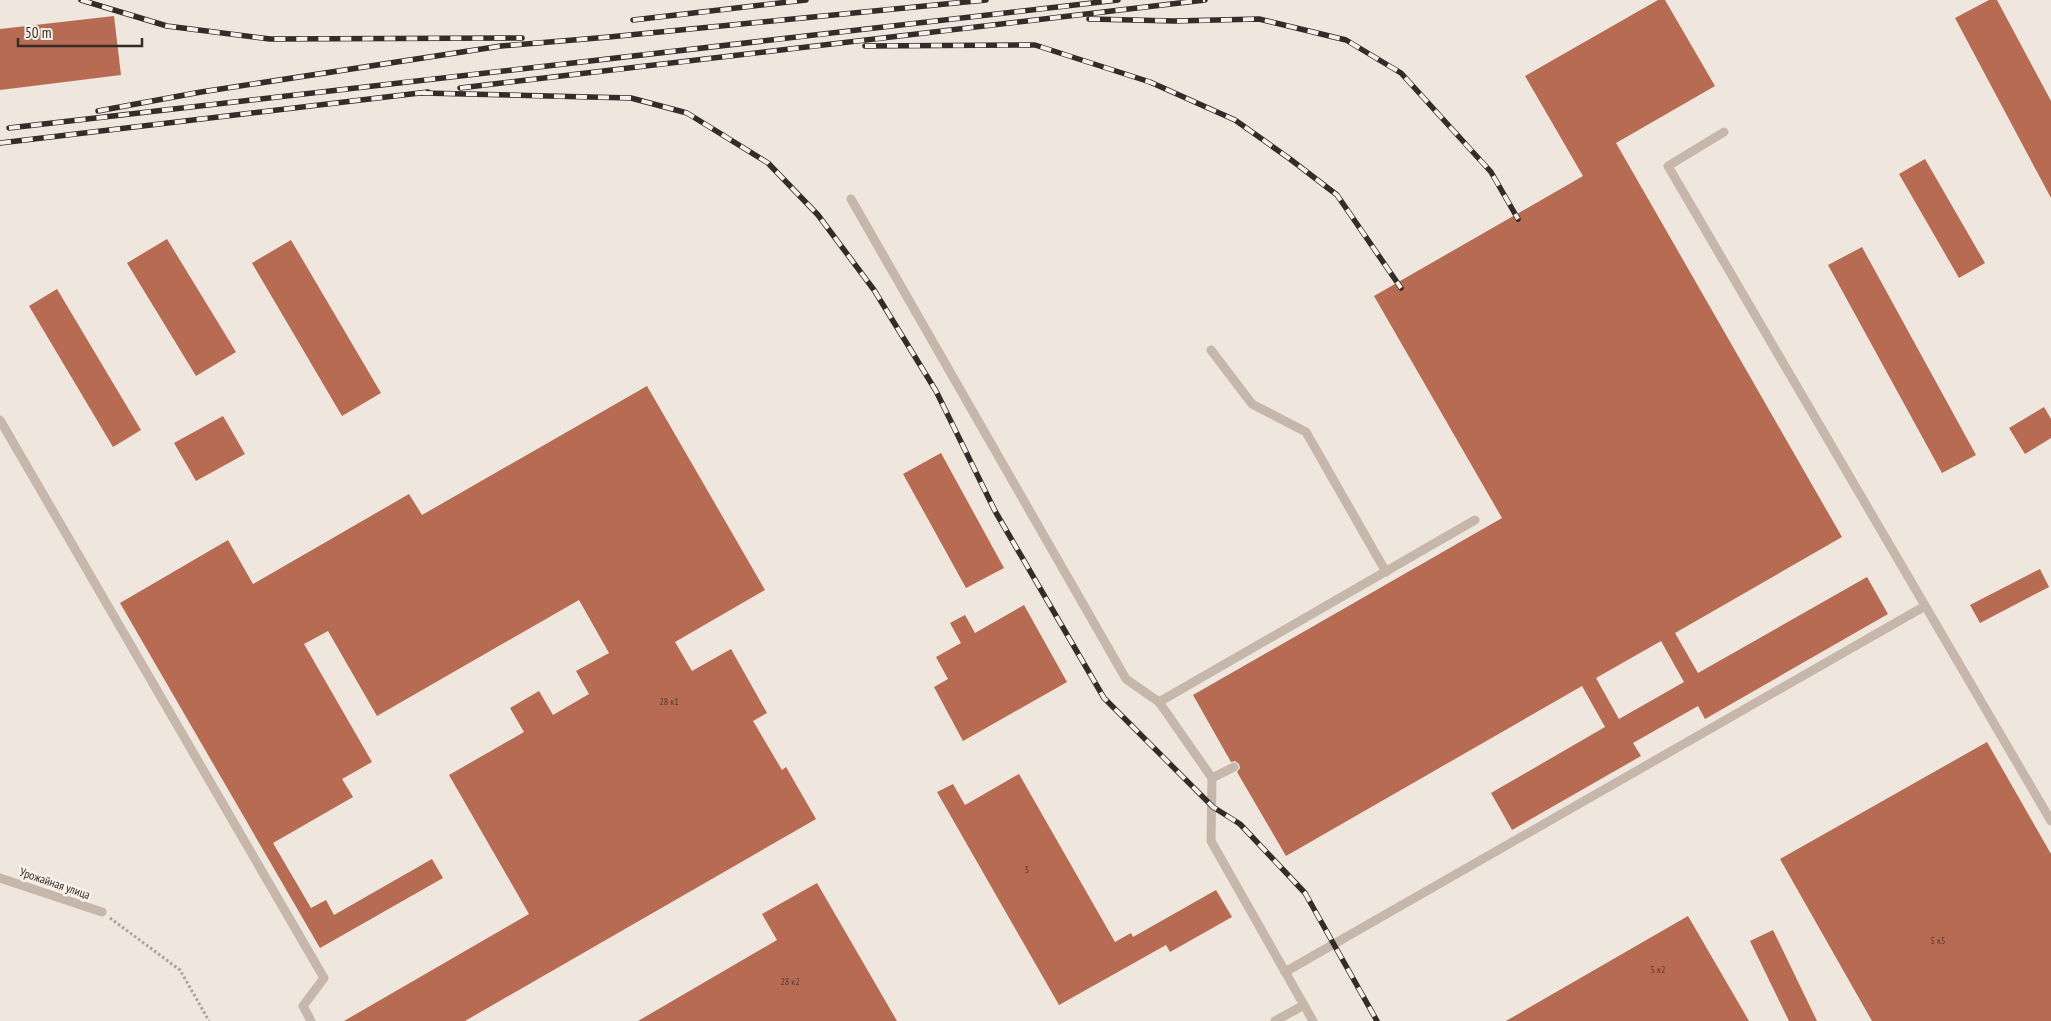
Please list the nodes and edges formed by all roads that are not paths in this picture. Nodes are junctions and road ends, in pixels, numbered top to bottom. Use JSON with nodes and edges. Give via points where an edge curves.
{"nodes":[{"id":1,"x":1724,"y":132,"type":"dead end"},
{"id":2,"x":850,"y":199,"type":"dead end"},
{"id":3,"x":1211,"y":350,"type":"dead end"},
{"id":4,"x":0,"y":420,"type":"edge"},
{"id":5,"x":1475,"y":520,"type":"dead end"},
{"id":6,"x":1386,"y":572,"type":"junction"},
{"id":7,"x":1925,"y":606,"type":"junction"},
{"id":8,"x":1159,"y":702,"type":"junction"},
{"id":9,"x":1234,"y":767,"type":"dead end"},
{"id":10,"x":1212,"y":778,"type":"junction"},
{"id":11,"x":2051,"y":821,"type":"edge"},
{"id":12,"x":0,"y":878,"type":"edge"},
{"id":13,"x":102,"y":912,"type":"road end"},
{"id":14,"x":1285,"y":972,"type":"junction"},
{"id":15,"x":1304,"y":1005,"type":"junction"},
{"id":16,"x":311,"y":1021,"type":"edge"},
{"id":17,"x":1275,"y":1021,"type":"edge"},
{"id":18,"x":1313,"y":1021,"type":"edge"}],
"edges":[{"from":1,"to":7,"type":"lane","via":[[1668,166]]},
{"from":2,"to":8,"type":"lane","via":[[1126,679]]},
{"from":3,"to":6,"type":"lane","via":[[1252,404],[1306,432]]},
{"from":4,"to":16,"type":"lane","via":[[324,978],[303,1006]]},
{"from":5,"to":6,"type":"lane"},
{"from":6,"to":8,"type":"lane"},
{"from":7,"to":11,"type":"lane"},
{"from":7,"to":14,"type":"lane"},
{"from":8,"to":10,"type":"lane"},
{"from":9,"to":10,"type":"lane"},
{"from":10,"to":14,"type":"lane","via":[[1211,841]]},
{"from":12,"to":13,"type":"lane","name":"Урожайная улица"},
{"from":14,"to":15,"type":"lane"},
{"from":15,"to":17,"type":"lane"},
{"from":15,"to":18,"type":"lane"}]}
